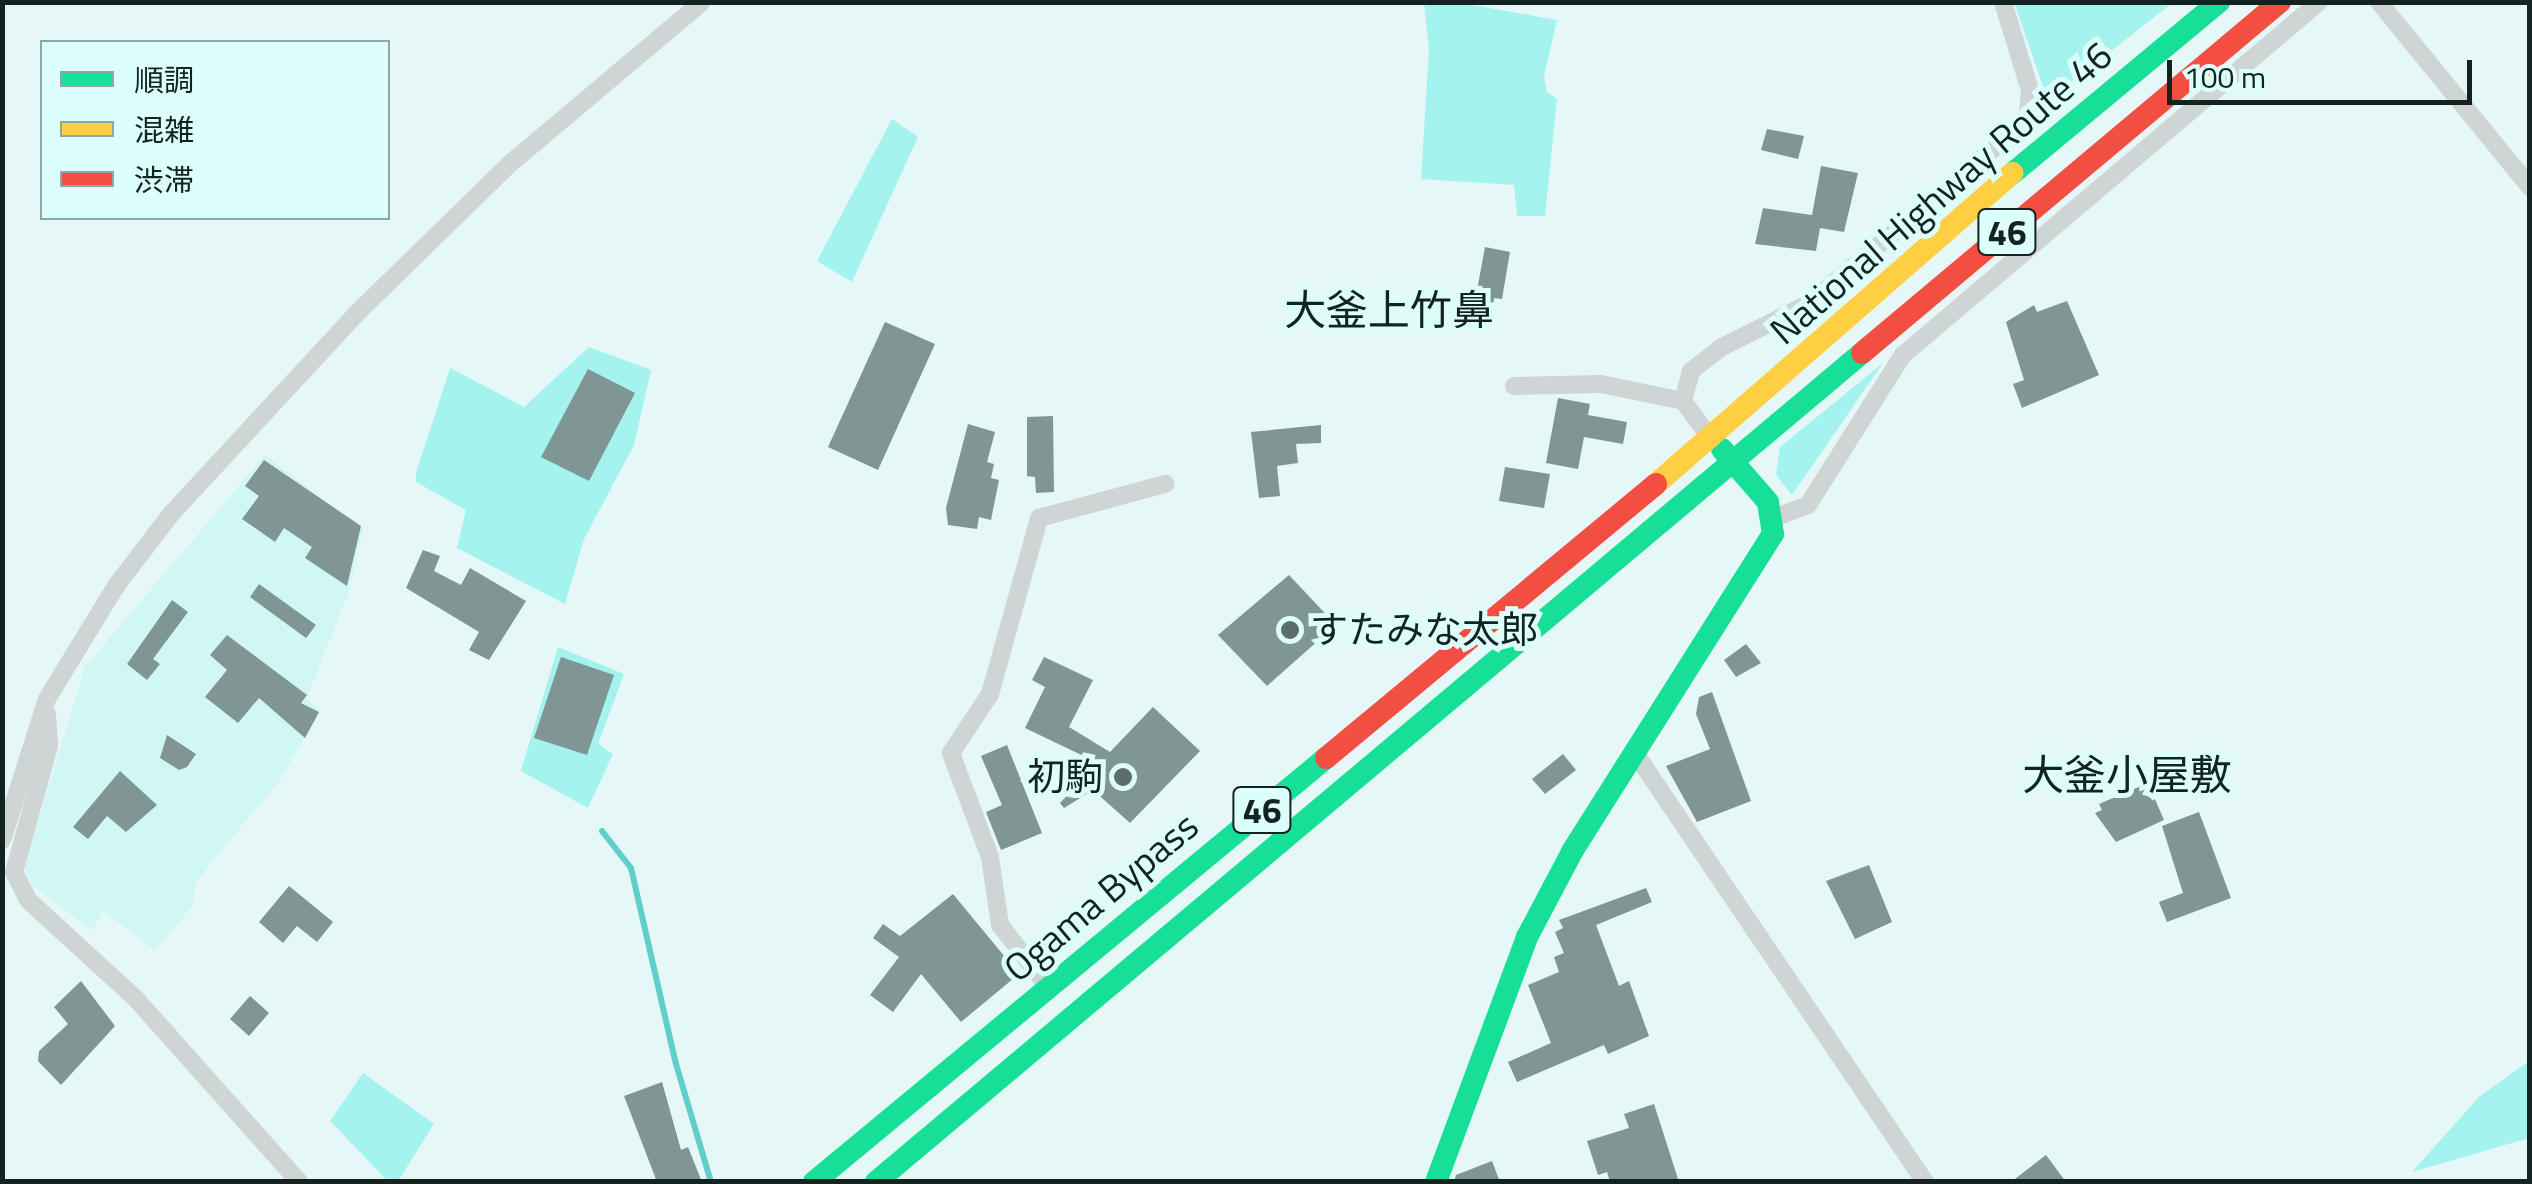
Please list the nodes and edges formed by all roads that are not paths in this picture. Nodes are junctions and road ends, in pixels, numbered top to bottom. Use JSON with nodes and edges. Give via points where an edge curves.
{"nodes":[{"id":1,"x":702,"y":2,"type":"edge"},
{"id":2,"x":2004,"y":2,"type":"edge"},
{"id":3,"x":2218,"y":2,"type":"edge"},
{"id":4,"x":2280,"y":2,"type":"edge"},
{"id":5,"x":2319,"y":2,"type":"edge"},
{"id":6,"x":2379,"y":2,"type":"edge"},
{"id":7,"x":2530,"y":187,"type":"edge"},
{"id":8,"x":1514,"y":386,"type":"dead end"},
{"id":9,"x":1684,"y":401,"type":"junction"},
{"id":10,"x":1711,"y":438,"type":"junction"},
{"id":11,"x":1733,"y":460,"type":"junction"},
{"id":12,"x":1165,"y":484,"type":"dead end"},
{"id":13,"x":1774,"y":518,"type":"junction"},
{"id":14,"x":46,"y":698,"type":"junction"},
{"id":15,"x":1635,"y":753,"type":"junction"},
{"id":16,"x":2,"y":840,"type":"edge"},
{"id":17,"x":1048,"y":987,"type":"junction"},
{"id":18,"x":299,"y":1182,"type":"edge"},
{"id":19,"x":814,"y":1182,"type":"edge"},
{"id":20,"x":876,"y":1182,"type":"edge"},
{"id":21,"x":1436,"y":1182,"type":"edge"},
{"id":22,"x":1925,"y":1182,"type":"edge"}],
"edges":[{"from":1,"to":14,"type":"street","via":[[512,162],[357,313],[170,514]]},
{"from":2,"to":9,"type":"street","via":[[2030,90],[2027,120],[1810,303],[1720,348],[1690,371]]},
{"from":3,"to":10,"type":"main road","name":"National Highway Route 46","number":"46"},
{"from":4,"to":11,"type":"main road","name":"National Highway Route 46","number":"46"},
{"from":5,"to":13,"type":"street","via":[[1903,355],[1808,505]]},
{"from":6,"to":7,"type":"street"},
{"from":8,"to":9,"type":"street","via":[[1601,384]]},
{"from":9,"to":10,"type":"street"},
{"from":10,"to":11,"type":"main road"},
{"from":10,"to":17,"type":"main road","name":"Ogama Bypass","number":"46"},
{"from":11,"to":13,"type":"main road"},
{"from":11,"to":20,"type":"main road","name":"Ogama Bypass","number":"46"},
{"from":12,"to":17,"type":"street","via":[[1039,518],[990,694],[951,752],[990,857],[1000,925]]},
{"from":13,"to":15,"type":"main road","via":[[1772,534]]},
{"from":14,"to":16,"type":"street"},
{"from":14,"to":18,"type":"street","via":[[49,746],[14,872],[28,900],[138,1000]]},
{"from":15,"to":21,"type":"main road","via":[[1526,937]]},
{"from":15,"to":22,"type":"street"},
{"from":17,"to":19,"type":"main road","name":"Ogama Bypass","number":"46"}]}
